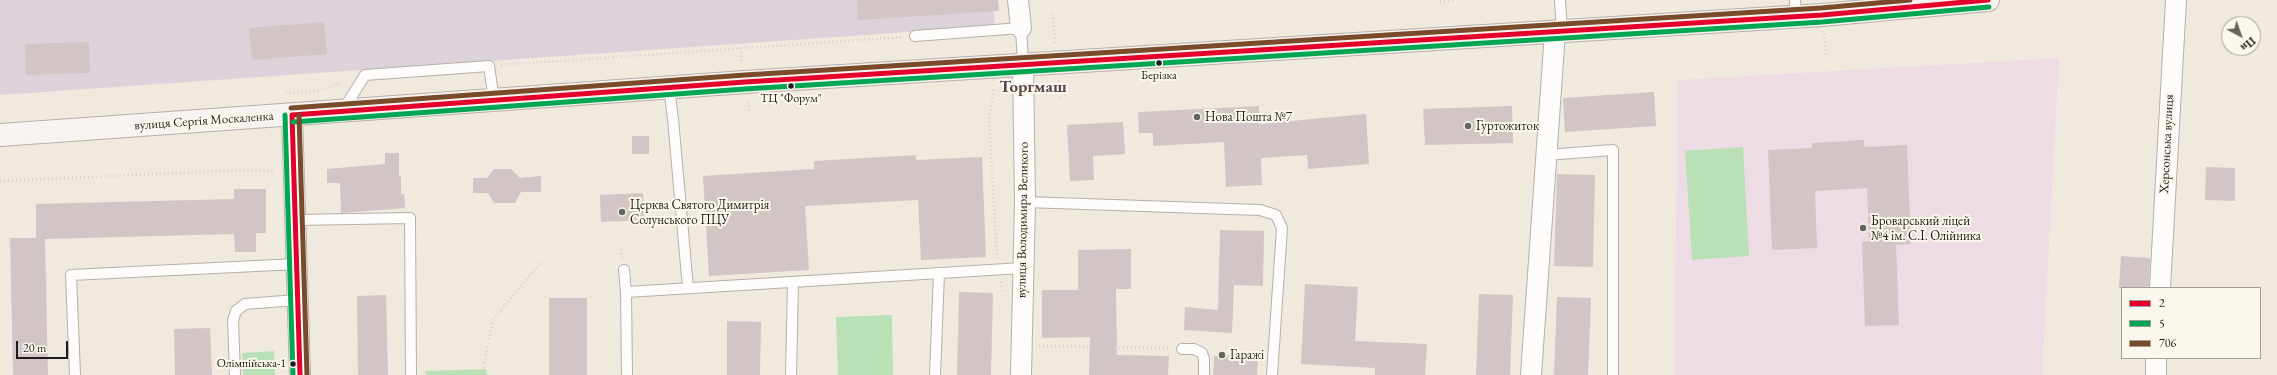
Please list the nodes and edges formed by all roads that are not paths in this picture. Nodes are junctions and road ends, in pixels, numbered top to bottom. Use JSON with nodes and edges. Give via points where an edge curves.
{"nodes":[{"id":1,"x":1018,"y":0,"type":"edge"},
{"id":2,"x":1560,"y":0,"type":"edge"},
{"id":3,"x":1988,"y":0,"type":"edge"},
{"id":4,"x":2176,"y":0,"type":"edge"},
{"id":5,"x":1795,"y":8,"type":"edge"},
{"id":6,"x":1021,"y":28,"type":"junction"},
{"id":7,"x":1558,"y":31,"type":"junction"},
{"id":8,"x":916,"y":36,"type":"road end"},
{"id":9,"x":1023,"y":64,"type":"junction"},
{"id":10,"x":669,"y":88,"type":"junction"},
{"id":11,"x":494,"y":100,"type":"junction"},
{"id":12,"x":342,"y":111,"type":"junction"},
{"id":13,"x":292,"y":115,"type":"junction"},
{"id":14,"x":0,"y":135,"type":"edge"},
{"id":15,"x":1546,"y":155,"type":"junction"},
{"id":16,"x":1025,"y":202,"type":"junction"},
{"id":17,"x":295,"y":220,"type":"junction"},
{"id":18,"x":297,"y":264,"type":"junction"},
{"id":19,"x":1023,"y":268,"type":"junction"},
{"id":20,"x":624,"y":270,"type":"dead end"},
{"id":21,"x":939,"y":273,"type":"junction"},
{"id":22,"x":793,"y":282,"type":"junction"},
{"id":23,"x":2160,"y":287,"type":"edge"},
{"id":24,"x":688,"y":288,"type":"junction"},
{"id":25,"x":626,"y":292,"type":"junction"},
{"id":26,"x":298,"y":300,"type":"junction"},
{"id":27,"x":1182,"y":349,"type":"road end"},
{"id":28,"x":2156,"y":359,"type":"edge"},
{"id":29,"x":75,"y":375,"type":"edge"},
{"id":30,"x":234,"y":375,"type":"edge"},
{"id":31,"x":300,"y":375,"type":"edge"},
{"id":32,"x":411,"y":375,"type":"edge"},
{"id":33,"x":627,"y":375,"type":"edge"},
{"id":34,"x":792,"y":375,"type":"edge"},
{"id":35,"x":935,"y":375,"type":"edge"},
{"id":36,"x":1021,"y":375,"type":"edge"},
{"id":37,"x":1204,"y":375,"type":"edge"},
{"id":38,"x":1272,"y":375,"type":"edge"},
{"id":39,"x":1532,"y":375,"type":"edge"},
{"id":40,"x":1613,"y":375,"type":"edge"},
{"id":41,"x":2156,"y":375,"type":"edge"}],
"edges":[{"from":1,"to":6,"type":"street"},
{"from":2,"to":7,"type":"lane"},
{"from":3,"to":5,"type":"main road","name":"вулиця Сергія Москаленка"},
{"from":4,"to":23,"type":"street","name":"Херсонська вулиця"},
{"from":5,"to":7,"type":"main road","name":"вулиця Сергія Москаленка"},
{"from":6,"to":8,"type":"lane"},
{"from":6,"to":9,"type":"lane"},
{"from":7,"to":9,"type":"main road","name":"вулиця Сергія Москаленка"},
{"from":7,"to":15,"type":"street"},
{"from":9,"to":10,"type":"main road","name":"вулиця Сергія Москаленка"},
{"from":9,"to":16,"type":"street","name":"вулиця Володимира Великого"},
{"from":10,"to":11,"type":"main road","name":"вулиця Сергія Москаленка"},
{"from":10,"to":24,"type":"lane"},
{"from":11,"to":12,"type":"main road","name":"вулиця Сергія Москаленка"},
{"from":11,"to":12,"type":"lane","via":[[489,66],[365,75]]},
{"from":12,"to":13,"type":"main road","name":"вулиця Сергія Москаленка"},
{"from":13,"to":14,"type":"main road","name":"вулиця Сергія Москаленка"},
{"from":13,"to":17,"type":"street"},
{"from":15,"to":39,"type":"street"},
{"from":15,"to":40,"type":"lane","via":[[1614,150]]},
{"from":16,"to":19,"type":"street","name":"вулиця Володимира Великого"},
{"from":16,"to":38,"type":"lane","via":[[1260,210],[1276,215],[1282,228]]},
{"from":17,"to":18,"type":"street"},
{"from":17,"to":32,"type":"lane","via":[[410,218]]},
{"from":18,"to":26,"type":"street"},
{"from":18,"to":29,"type":"lane","via":[[71,275]]},
{"from":19,"to":21,"type":"lane"},
{"from":19,"to":36,"type":"street","name":"вулиця Володимира Великого"},
{"from":20,"to":25,"type":"lane"},
{"from":21,"to":22,"type":"lane"},
{"from":21,"to":35,"type":"lane"},
{"from":22,"to":24,"type":"lane"},
{"from":22,"to":34,"type":"lane"},
{"from":24,"to":25,"type":"lane"},
{"from":25,"to":33,"type":"lane"},
{"from":26,"to":30,"type":"lane","via":[[245,304],[236,311],[233,320]]},
{"from":26,"to":31,"type":"street"},
{"from":27,"to":37,"type":"lane","via":[[1194,349],[1202,353]]},
{"from":28,"to":41,"type":"street"}]}
